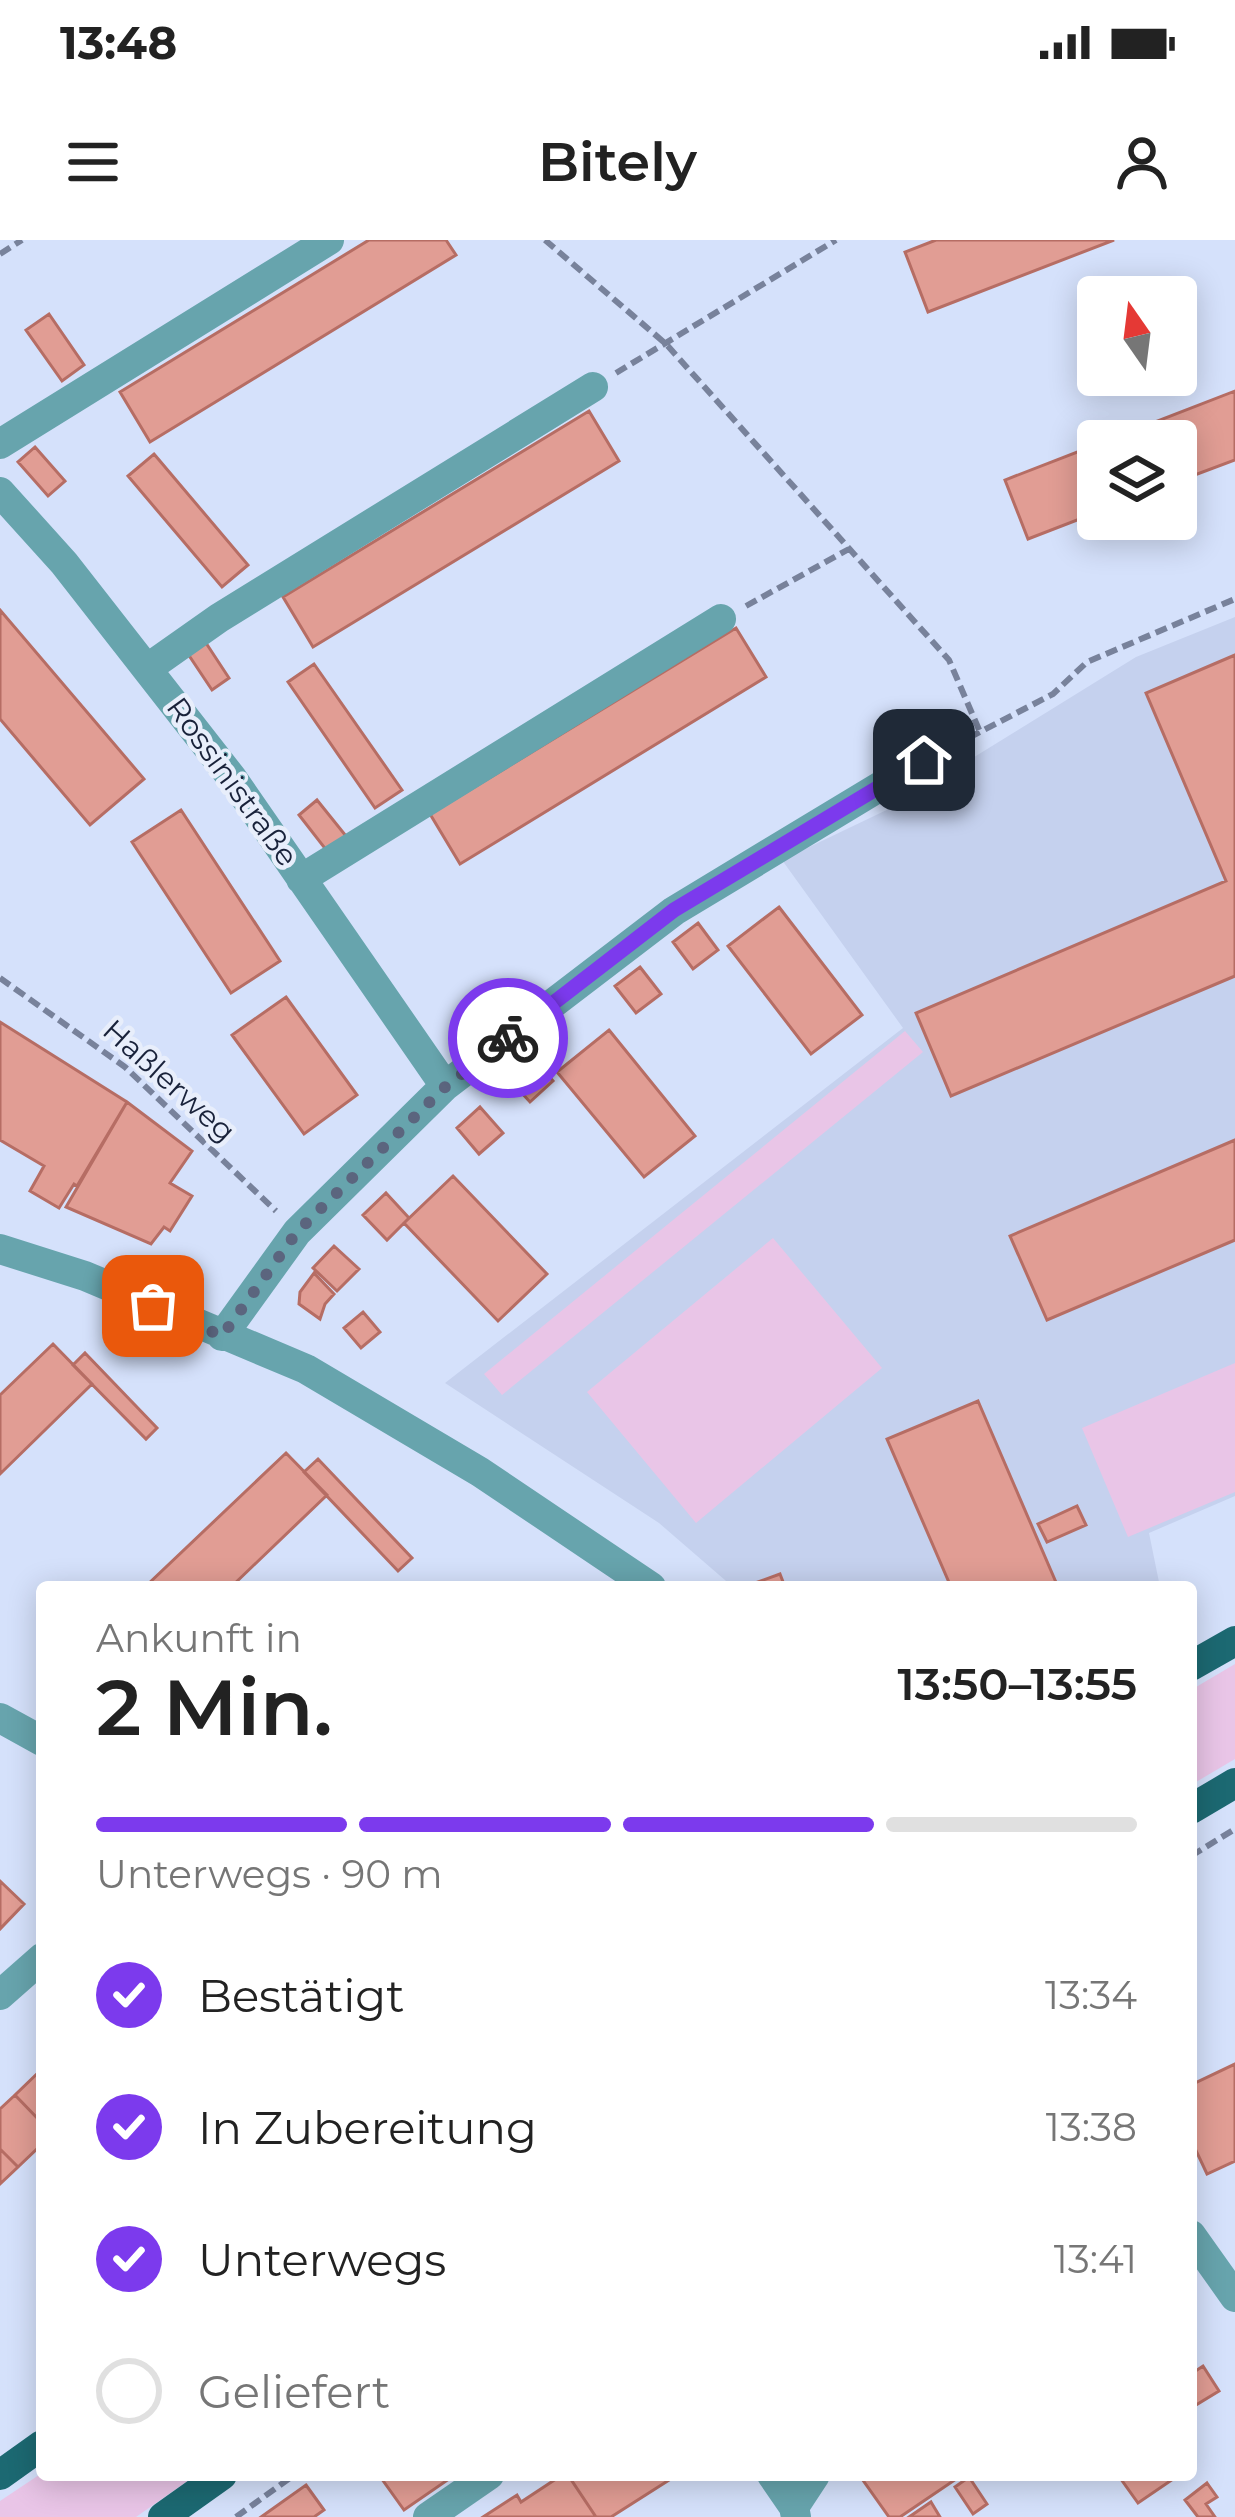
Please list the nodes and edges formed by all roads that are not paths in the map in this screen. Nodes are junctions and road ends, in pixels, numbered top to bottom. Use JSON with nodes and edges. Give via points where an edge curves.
{"nodes":[{"id":1,"x":329,"y":240,"type":"edge"},
{"id":2,"x":592,"y":387,"type":"road end"},
{"id":3,"x":0,"y":444,"type":"edge"},
{"id":4,"x":0,"y":492,"type":"edge"},
{"id":5,"x":722,"y":620,"type":"road end"},
{"id":6,"x":148,"y":668,"type":"junction"},
{"id":7,"x":924,"y":760,"type":"road end"},
{"id":8,"x":301,"y":879,"type":"junction"},
{"id":9,"x":445,"y":1087,"type":"junction"},
{"id":10,"x":0,"y":1249,"type":"edge"},
{"id":11,"x":222,"y":1336,"type":"junction"},
{"id":12,"x":642,"y":1581,"type":"edge"},
{"id":13,"x":1235,"y":1641,"type":"edge"},
{"id":14,"x":1197,"y":1663,"type":"edge"},
{"id":15,"x":0,"y":1718,"type":"edge"},
{"id":16,"x":36,"y":1738,"type":"edge"},
{"id":17,"x":1235,"y":1783,"type":"edge"},
{"id":18,"x":1197,"y":1805,"type":"edge"},
{"id":19,"x":36,"y":1963,"type":"edge"},
{"id":20,"x":0,"y":1995,"type":"edge"},
{"id":21,"x":1197,"y":2243,"type":"edge"},
{"id":22,"x":1235,"y":2296,"type":"edge"},
{"id":23,"x":36,"y":2450,"type":"edge"},
{"id":24,"x":0,"y":2475,"type":"edge"},
{"id":25,"x":214,"y":2481,"type":"edge"},
{"id":26,"x":480,"y":2481,"type":"edge"},
{"id":27,"x":776,"y":2481,"type":"edge"},
{"id":28,"x":812,"y":2481,"type":"edge"},
{"id":29,"x":795,"y":2512,"type":"edge"},
{"id":30,"x":164,"y":2517,"type":"edge"},
{"id":31,"x":428,"y":2517,"type":"edge"}],
"edges":[{"from":1,"to":3,"type":"street"},
{"from":2,"to":6,"type":"street"},
{"from":4,"to":6,"type":"street","name":"Rossinistraße"},
{"from":5,"to":8,"type":"street"},
{"from":6,"to":8,"type":"street","name":"Rossinistraße"},
{"from":7,"to":9,"type":"street","via":[[674,910]]},
{"from":8,"to":9,"type":"street","name":"Rossinistraße"},
{"from":9,"to":11,"type":"street","via":[[297,1232]]},
{"from":10,"to":11,"type":"street"},
{"from":11,"to":12,"type":"street","via":[[306,1369]]},
{"from":13,"to":14,"type":"main road"},
{"from":15,"to":16,"type":"street"},
{"from":17,"to":18,"type":"main road"},
{"from":19,"to":20,"type":"street"},
{"from":21,"to":22,"type":"street"},
{"from":23,"to":24,"type":"main road"},
{"from":25,"to":30,"type":"main road"},
{"from":26,"to":31,"type":"street"},
{"from":27,"to":29,"type":"street"},
{"from":28,"to":29,"type":"street"}]}
